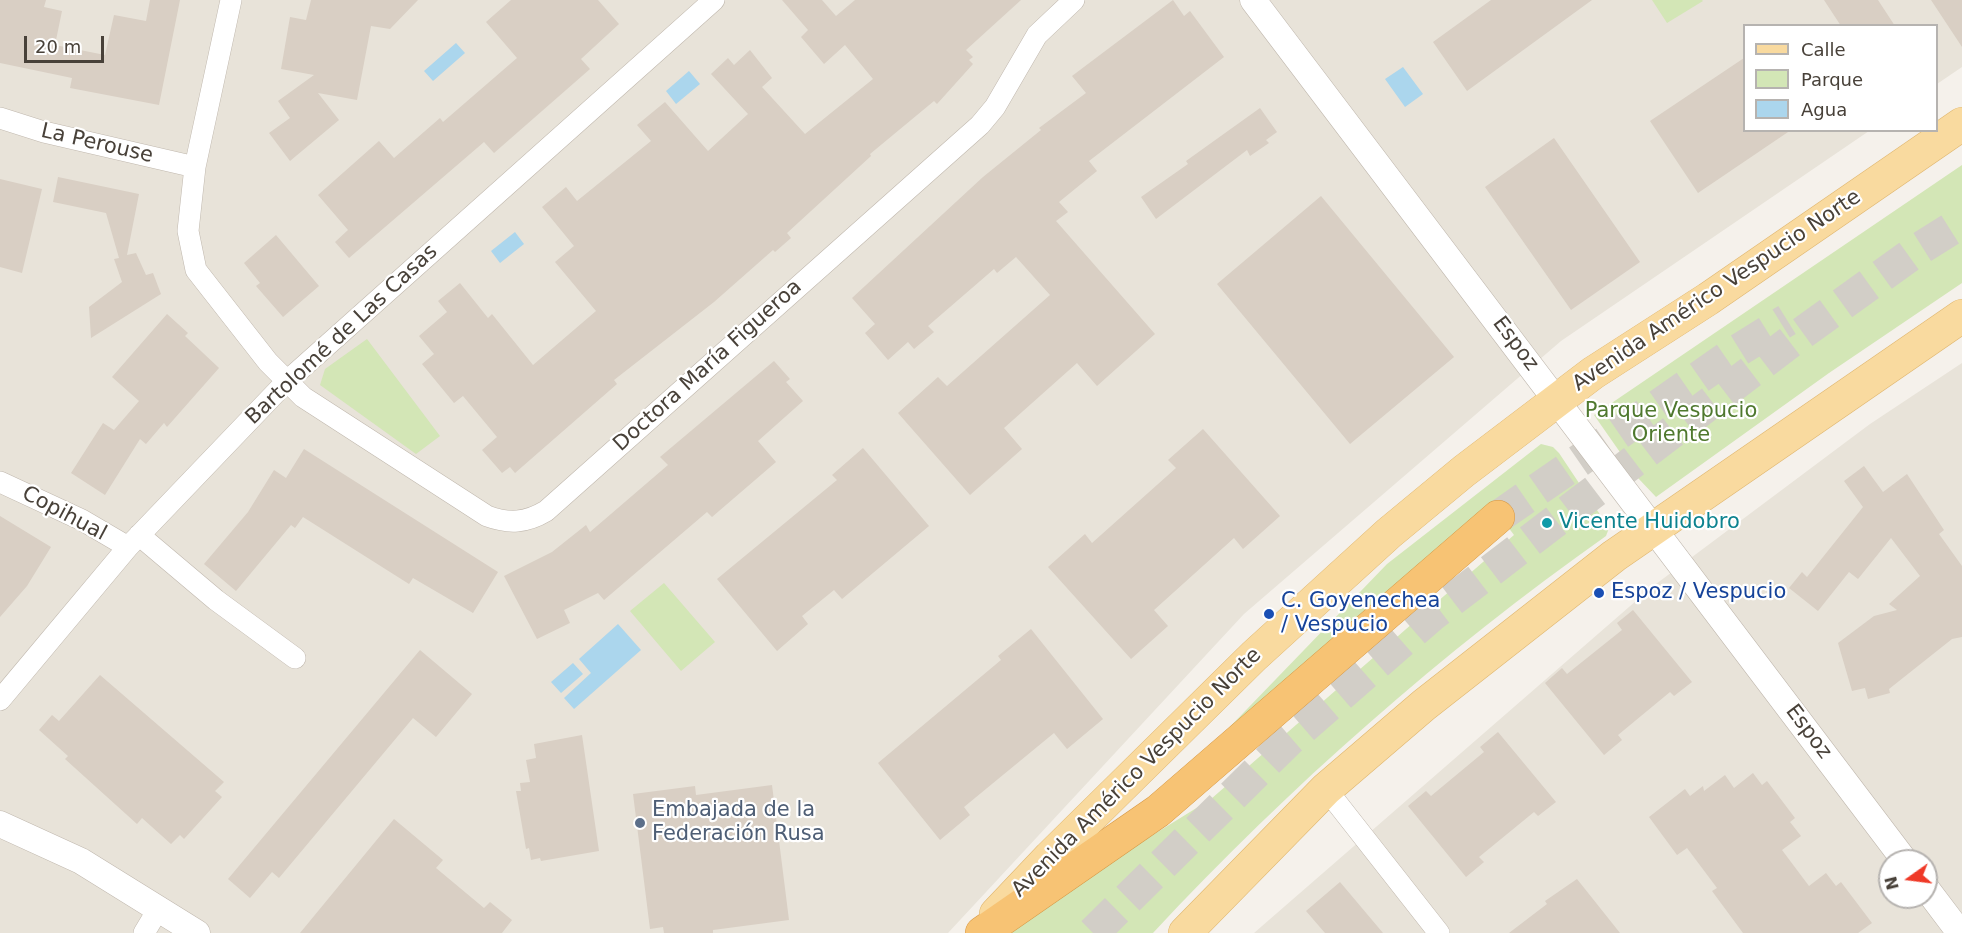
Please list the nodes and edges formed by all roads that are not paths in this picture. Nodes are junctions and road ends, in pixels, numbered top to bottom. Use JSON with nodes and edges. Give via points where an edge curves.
{"nodes":[{"id":1,"x":231,"y":0,"type":"edge"},
{"id":2,"x":714,"y":0,"type":"edge"},
{"id":3,"x":1074,"y":0,"type":"edge"},
{"id":4,"x":1253,"y":0,"type":"edge"},
{"id":5,"x":0,"y":118,"type":"edge"},
{"id":6,"x":1962,"y":124,"type":"edge"},
{"id":7,"x":195,"y":167,"type":"junction"},
{"id":8,"x":1962,"y":316,"type":"edge"},
{"id":9,"x":286,"y":382,"type":"junction"},
{"id":10,"x":1557,"y":400,"type":"junction"},
{"id":11,"x":0,"y":482,"type":"edge"},
{"id":12,"x":1498,"y":518,"type":"tunnel mouth"},
{"id":13,"x":1655,"y":528,"type":"junction"},
{"id":14,"x":133,"y":541,"type":"junction"},
{"id":15,"x":295,"y":658,"type":"dead end"},
{"id":16,"x":0,"y":700,"type":"edge"},
{"id":17,"x":1326,"y":789,"type":"junction"},
{"id":18,"x":0,"y":824,"type":"edge"},
{"id":19,"x":1896,"y":849,"type":"edge"},
{"id":20,"x":1938,"y":902,"type":"edge"},
{"id":21,"x":159,"y":908,"type":"junction"},
{"id":22,"x":1960,"y":929,"type":"edge"},
{"id":23,"x":144,"y":933,"type":"edge"},
{"id":24,"x":197,"y":933,"type":"edge"},
{"id":25,"x":980,"y":933,"type":"edge"},
{"id":26,"x":1185,"y":933,"type":"edge"},
{"id":27,"x":1439,"y":933,"type":"edge"}],
"edges":[{"from":1,"to":7,"type":"street","name":"Doctora María Figueroa"},
{"from":2,"to":9,"type":"street","name":"Bartolomé de Las Casas"},
{"from":3,"to":9,"type":"street","name":"Doctora María Figueroa","via":[[1037,35],[980,126],[536,517],[512,522],[487,516],[303,397]]},
{"from":4,"to":10,"type":"street","name":"Espoz"},
{"from":5,"to":7,"type":"street","name":"La Perouse"},
{"from":6,"to":10,"type":"main road","name":"Avenida Américo Vespucio Norte"},
{"from":7,"to":9,"type":"street","name":"Doctora María Figueroa","via":[[188,231],[196,270]]},
{"from":8,"to":13,"type":"main road"},
{"from":9,"to":14,"type":"street","name":"Bartolomé de Las Casas"},
{"from":10,"to":13,"type":"street","name":"Espoz"},
{"from":10,"to":25,"type":"main road","name":"Avenida Américo Vespucio Norte","via":[[1464,471],[1254,656],[1050,857]]},
{"from":11,"to":14,"type":"street","name":"Copihual"},
{"from":12,"to":25,"type":"highway","via":[[1158,811]]},
{"from":13,"to":17,"type":"main road","via":[[1424,705]]},
{"from":13,"to":19,"type":"street","name":"Espoz"},
{"from":14,"to":15,"type":"street","name":"Copihual"},
{"from":14,"to":16,"type":"street","name":"Bartolomé de Las Casas"},
{"from":17,"to":26,"type":"main road"},
{"from":17,"to":27,"type":"street"},
{"from":18,"to":21,"type":"street","via":[[81,861]]},
{"from":20,"to":22,"type":"street"},
{"from":21,"to":23,"type":"street"},
{"from":21,"to":24,"type":"street"}]}
